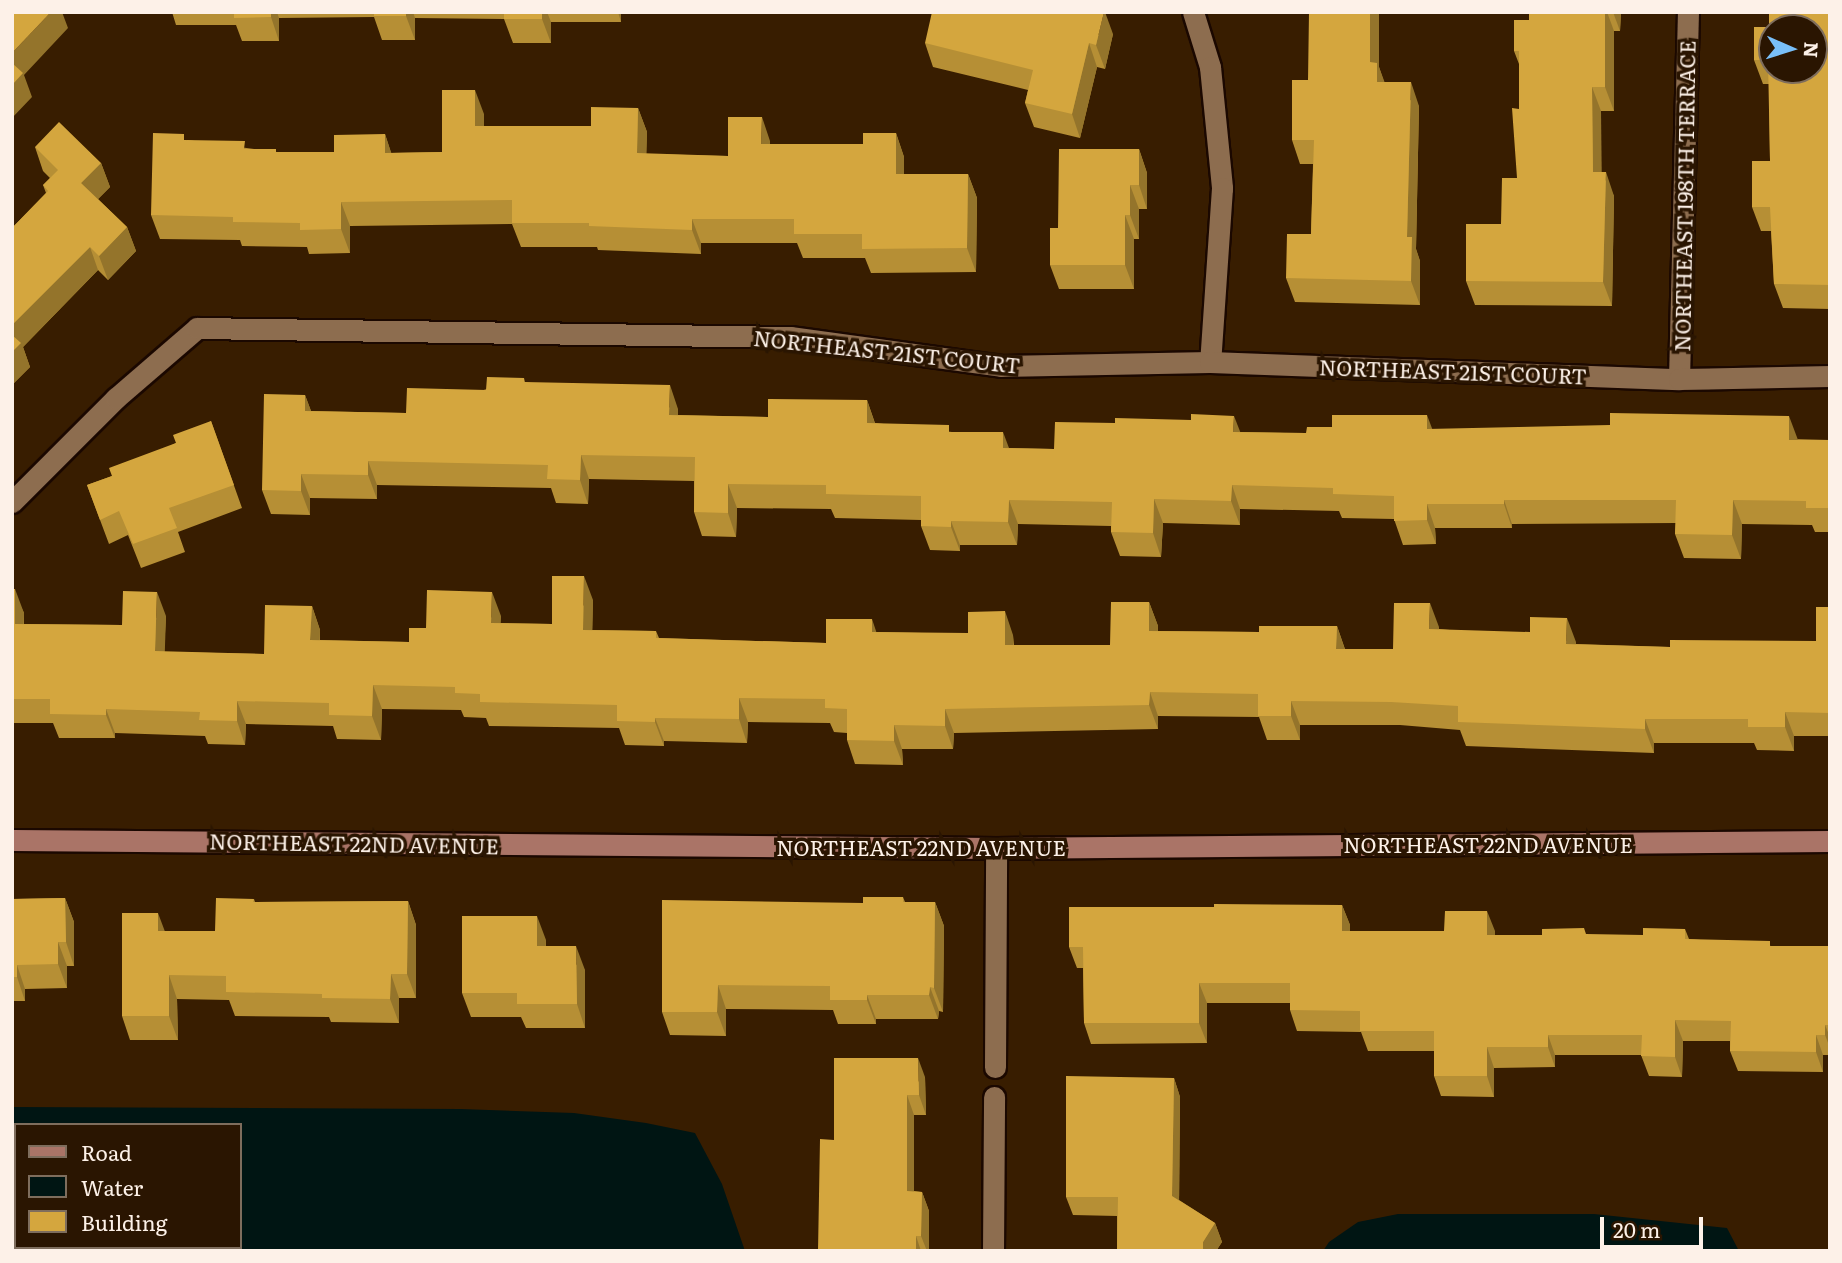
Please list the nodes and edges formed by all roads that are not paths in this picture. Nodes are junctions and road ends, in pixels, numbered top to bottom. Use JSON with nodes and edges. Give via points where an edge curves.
{"nodes":[{"id":1,"x":1193,"y":12,"type":"edge"},
{"id":2,"x":1688,"y":12,"type":"edge"},
{"id":3,"x":1210,"y":362,"type":"junction"},
{"id":4,"x":1830,"y":376,"type":"edge"},
{"id":5,"x":1679,"y":379,"type":"junction"},
{"id":6,"x":12,"y":502,"type":"edge"},
{"id":7,"x":12,"y":839,"type":"edge"},
{"id":8,"x":1830,"y":841,"type":"edge"},
{"id":9,"x":996,"y":848,"type":"junction"},
{"id":10,"x":995,"y":1067,"type":"dead end"},
{"id":11,"x":994,"y":1097,"type":"dead end"},
{"id":12,"x":993,"y":1251,"type":"edge"}],
"edges":[{"from":1,"to":3,"type":"street","via":[[1210,67],[1222,188]]},
{"from":2,"to":5,"type":"street","name":"NORTHEAST 198TH TERRACE"},
{"from":3,"to":5,"type":"street","name":"NORTHEAST 21ST COURT"},
{"from":3,"to":6,"type":"street","name":"NORTHEAST 21ST COURT","via":[[1001,366],[790,337],[197,328],[116,398]]},
{"from":4,"to":5,"type":"street","name":"NORTHEAST 21ST COURT"},
{"from":7,"to":9,"type":"street","name":"NORTHEAST 22ND AVENUE"},
{"from":8,"to":9,"type":"street","name":"NORTHEAST 22ND AVENUE"},
{"from":9,"to":10,"type":"street"},
{"from":11,"to":12,"type":"street"}]}
